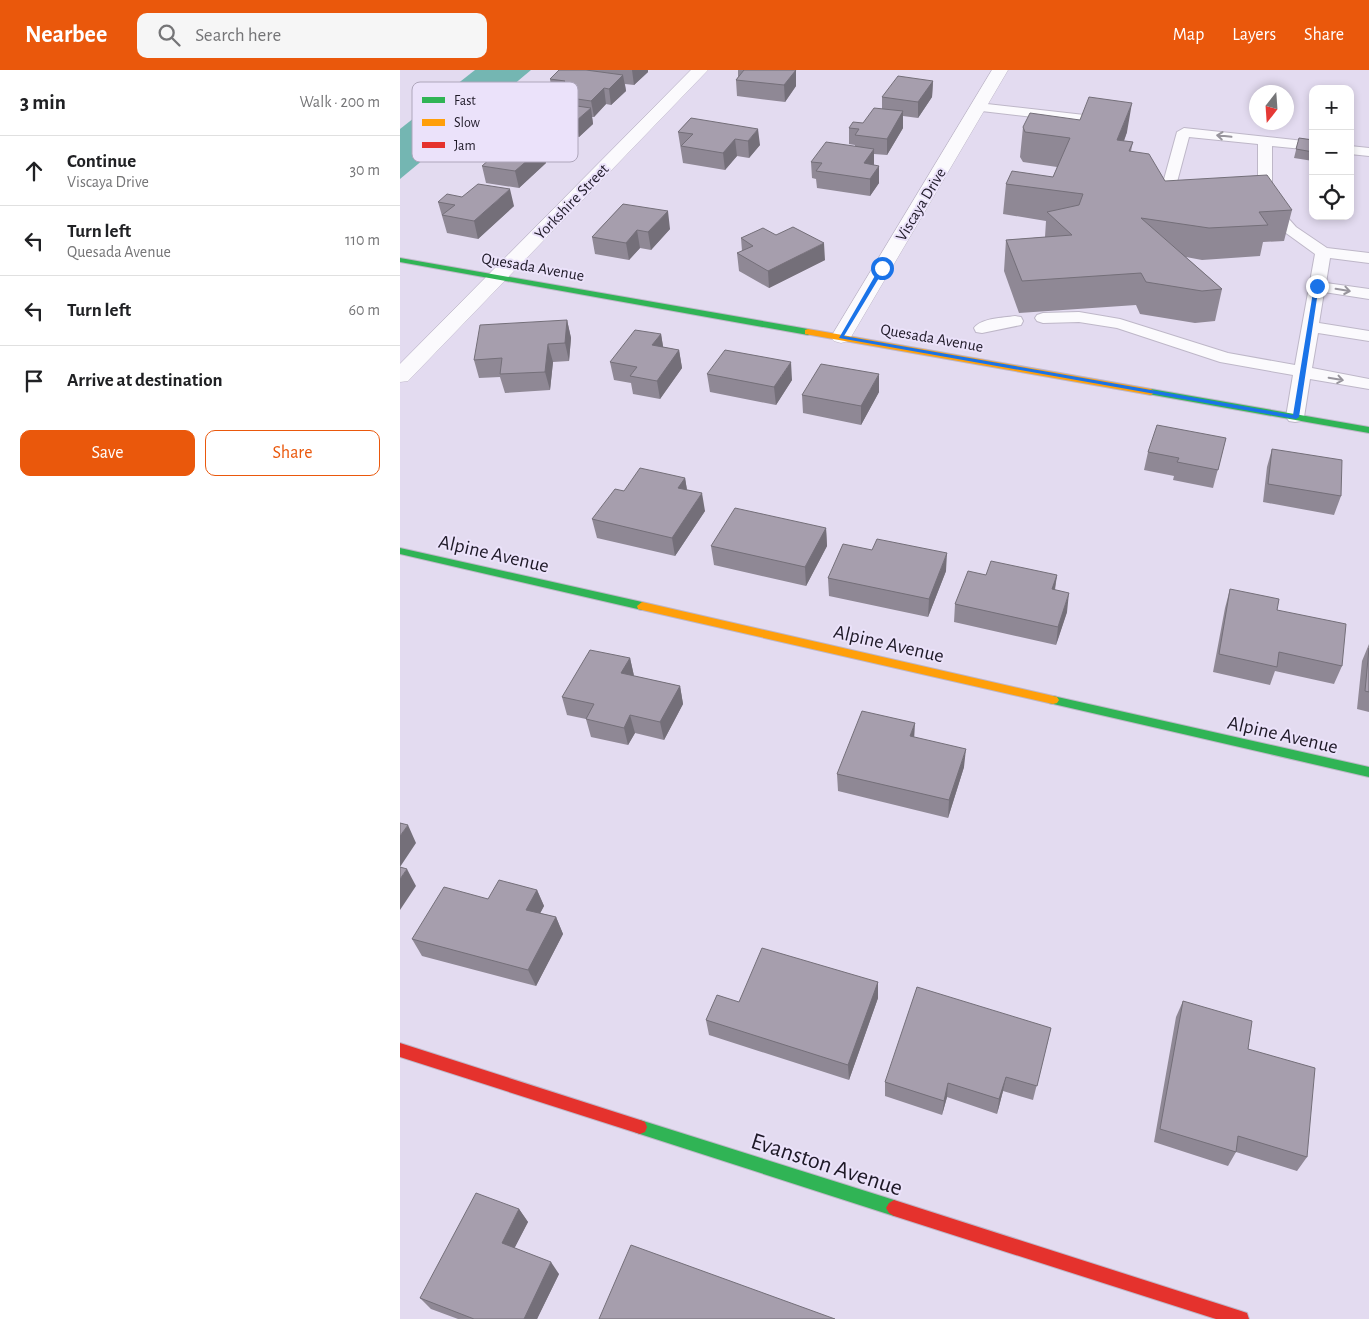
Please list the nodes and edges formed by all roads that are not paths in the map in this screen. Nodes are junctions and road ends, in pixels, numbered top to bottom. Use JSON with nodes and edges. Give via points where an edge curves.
{"nodes":[{"id":1,"x":700,"y":70,"type":"edge"},
{"id":2,"x":1000,"y":70,"type":"edge"},
{"id":3,"x":978,"y":107,"type":"junction"},
{"id":4,"x":1124,"y":124,"type":"edge"},
{"id":5,"x":1265,"y":141,"type":"junction"},
{"id":6,"x":1309,"y":146,"type":"edge"},
{"id":7,"x":1354,"y":150,"type":"edge"},
{"id":8,"x":1369,"y":152,"type":"edge"},
{"id":9,"x":1260,"y":194,"type":"junction"},
{"id":10,"x":1211,"y":197,"type":"edge"},
{"id":11,"x":1236,"y":197,"type":"edge"},
{"id":12,"x":1323,"y":252,"type":"junction"},
{"id":13,"x":1369,"y":258,"type":"edge"},
{"id":14,"x":400,"y":260,"type":"edge"},
{"id":15,"x":497,"y":277,"type":"junction"},
{"id":16,"x":1317,"y":286,"type":"junction"},
{"id":17,"x":1369,"y":294,"type":"edge"},
{"id":18,"x":1043,"y":318,"type":"dead end"},
{"id":19,"x":1015,"y":321,"type":"dead end"},
{"id":20,"x":1311,"y":327,"type":"junction"},
{"id":21,"x":982,"y":328,"type":"dead end"},
{"id":22,"x":1369,"y":336,"type":"edge"},
{"id":23,"x":841,"y":337,"type":"junction"},
{"id":24,"x":1303,"y":373,"type":"junction"},
{"id":25,"x":400,"y":376,"type":"edge"},
{"id":26,"x":1369,"y":384,"type":"edge"},
{"id":27,"x":1296,"y":417,"type":"junction"},
{"id":28,"x":1369,"y":430,"type":"edge"},
{"id":29,"x":400,"y":550,"type":"edge"},
{"id":30,"x":1369,"y":772,"type":"edge"},
{"id":31,"x":400,"y":1050,"type":"edge"},
{"id":32,"x":1241,"y":1319,"type":"edge"}],
"edges":[{"from":1,"to":15,"type":"street","name":"Yorkshire Street"},
{"from":2,"to":3,"type":"street","name":"Viscaya Drive"},
{"from":3,"to":4,"type":"lane"},
{"from":3,"to":23,"type":"street","name":"Viscaya Drive"},
{"from":5,"to":6,"type":"lane"},
{"from":5,"to":9,"type":"lane","via":[[1265,186]]},
{"from":5,"to":10,"type":"lane","one_way":true,"via":[[1184,132],[1170,184],[1180,193]]},
{"from":7,"to":8,"type":"lane"},
{"from":9,"to":11,"type":"lane"},
{"from":9,"to":12,"type":"lane","via":[[1292,230]]},
{"from":12,"to":13,"type":"lane"},
{"from":12,"to":16,"type":"lane"},
{"from":14,"to":15,"type":"street","name":"Quesada Avenue"},
{"from":15,"to":23,"type":"street","name":"Quesada Avenue"},
{"from":15,"to":25,"type":"street","name":"Yorkshire Street"},
{"from":16,"to":17,"type":"lane","one_way":true},
{"from":16,"to":20,"type":"lane"},
{"from":18,"to":24,"type":"lane","via":[[1079,317],[1120,324],[1217,355]]},
{"from":19,"to":21,"type":"lane"},
{"from":20,"to":22,"type":"lane"},
{"from":20,"to":24,"type":"lane"},
{"from":23,"to":27,"type":"street","name":"Quesada Avenue"},
{"from":24,"to":26,"type":"lane","one_way":true},
{"from":24,"to":27,"type":"lane"},
{"from":27,"to":28,"type":"street","name":"Quesada Avenue"},
{"from":29,"to":30,"type":"street","name":"Alpine Avenue"},
{"from":31,"to":32,"type":"street","name":"Evanston Avenue"}]}
